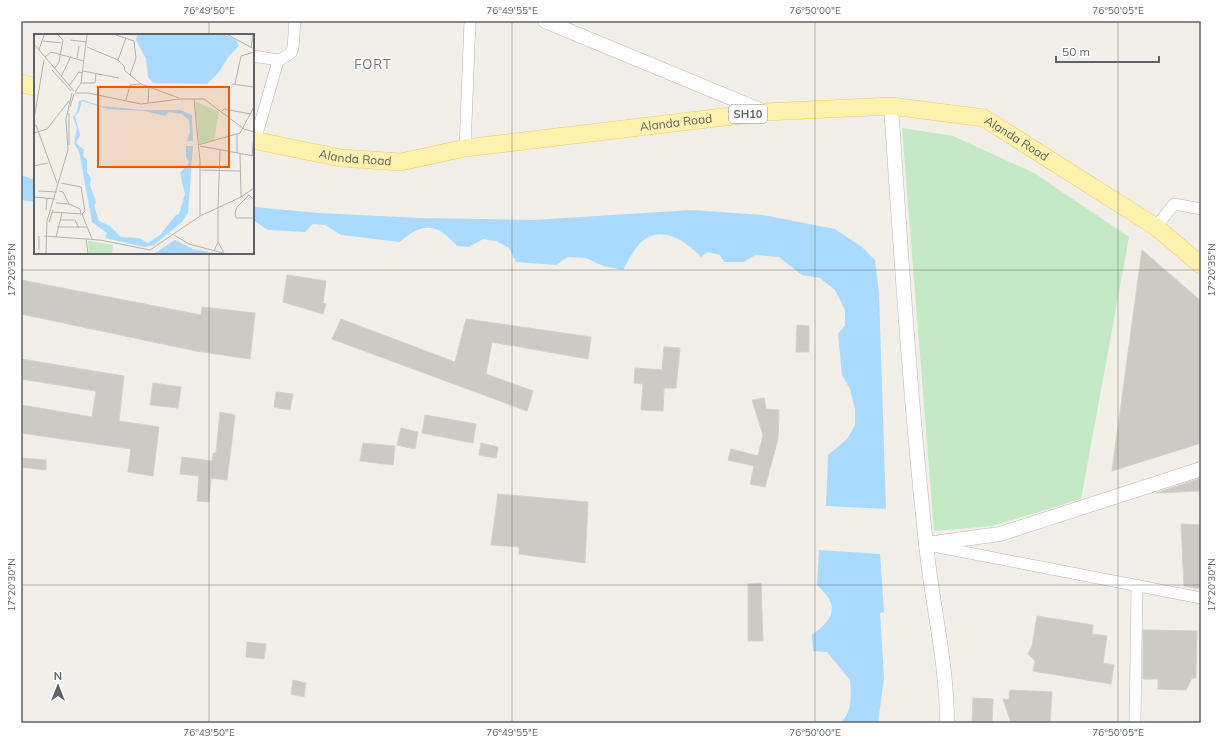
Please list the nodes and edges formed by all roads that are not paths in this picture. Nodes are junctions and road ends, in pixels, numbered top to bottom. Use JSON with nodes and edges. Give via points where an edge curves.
{"nodes":[{"id":1,"x":295,"y":21,"type":"edge"},
{"id":2,"x":470,"y":21,"type":"edge"},
{"id":3,"x":544,"y":21,"type":"edge"},
{"id":4,"x":254,"y":56,"type":"edge"},
{"id":5,"x":278,"y":60,"type":"junction"},
{"id":6,"x":21,"y":84,"type":"edge"},
{"id":7,"x":34,"y":87,"type":"edge"},
{"id":8,"x":891,"y":106,"type":"junction"},
{"id":9,"x":765,"y":112,"type":"junction"},
{"id":10,"x":254,"y":141,"type":"edge"},
{"id":11,"x":465,"y":148,"type":"junction"},
{"id":12,"x":1201,"y":209,"type":"edge"},
{"id":13,"x":1156,"y":227,"type":"junction"},
{"id":14,"x":1201,"y":265,"type":"edge"},
{"id":15,"x":1201,"y":469,"type":"edge"},
{"id":16,"x":926,"y":544,"type":"junction"},
{"id":17,"x":1137,"y":585,"type":"junction"},
{"id":18,"x":1201,"y":598,"type":"edge"},
{"id":19,"x":947,"y":723,"type":"edge"},
{"id":20,"x":1135,"y":723,"type":"edge"}],
"edges":[{"from":1,"to":5,"type":"street","via":[[294,48],[291,53]]},
{"from":2,"to":11,"type":"street"},
{"from":3,"to":9,"type":"street"},
{"from":4,"to":5,"type":"street"},
{"from":5,"to":10,"type":"street"},
{"from":6,"to":7,"type":"main road"},
{"from":8,"to":9,"type":"main road","name":"Alanda Road","number":"SH10"},
{"from":8,"to":13,"type":"main road","name":"Alanda Road","number":"SH10","via":[[984,118]]},
{"from":8,"to":16,"type":"street","via":[[900,246]]},
{"from":9,"to":11,"type":"main road","name":"Alanda Road","number":"SH10"},
{"from":10,"to":11,"type":"main road","name":"Alanda Road","number":"SH10","via":[[341,158],[401,162]]},
{"from":12,"to":13,"type":"street","via":[[1174,204]]},
{"from":13,"to":14,"type":"main road","name":"Alanda Road","number":"SH10"},
{"from":15,"to":16,"type":"street","via":[[1000,534]]},
{"from":16,"to":17,"type":"street"},
{"from":16,"to":19,"type":"street","via":[[947,693]]},
{"from":17,"to":18,"type":"street"},
{"from":17,"to":20,"type":"street"}]}
